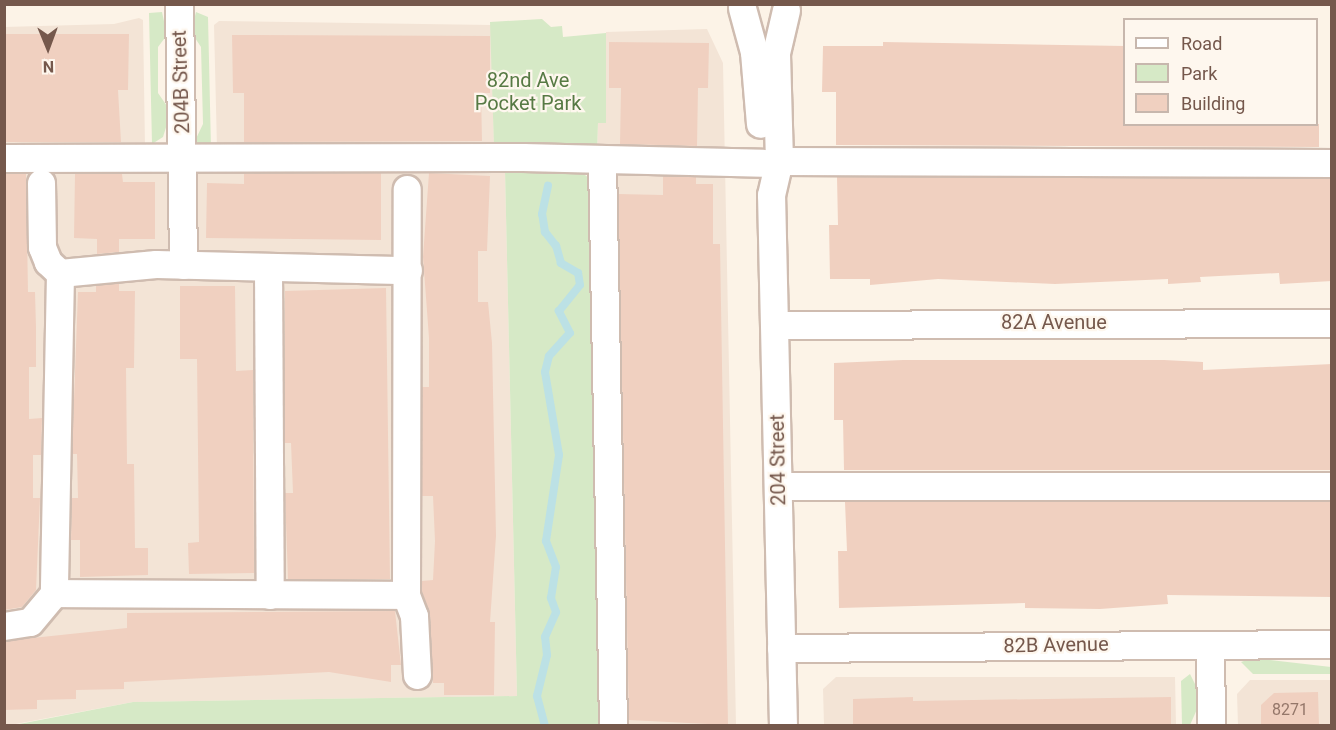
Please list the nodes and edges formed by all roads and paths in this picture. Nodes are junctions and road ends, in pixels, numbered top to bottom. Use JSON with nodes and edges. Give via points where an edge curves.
{"nodes":[{"id":1,"x":179,"y":4,"type":"edge"},
{"id":2,"x":740,"y":6,"type":"edge"},
{"id":3,"x":790,"y":7,"type":"edge"},
{"id":4,"x":4,"y":158,"type":"edge"},
{"id":5,"x":183,"y":159,"type":"junction"},
{"id":6,"x":602,"y":162,"type":"junction"},
{"id":7,"x":771,"y":162,"type":"junction"},
{"id":8,"x":1332,"y":162,"type":"edge"},
{"id":9,"x":41,"y":183,"type":"dead end"},
{"id":10,"x":407,"y":189,"type":"dead end"},
{"id":11,"x":183,"y":265,"type":"junction"},
{"id":12,"x":268,"y":267,"type":"junction"},
{"id":13,"x":408,"y":270,"type":"junction"},
{"id":14,"x":60,"y":273,"type":"junction"},
{"id":15,"x":1332,"y":323,"type":"edge"},
{"id":16,"x":776,"y":325,"type":"junction"},
{"id":17,"x":778,"y":486,"type":"junction"},
{"id":18,"x":1332,"y":486,"type":"edge"},
{"id":19,"x":54,"y":593,"type":"junction"},
{"id":20,"x":270,"y":595,"type":"junction"},
{"id":21,"x":406,"y":595,"type":"junction"},
{"id":22,"x":4,"y":626,"type":"edge"},
{"id":23,"x":1332,"y":644,"type":"edge"},
{"id":24,"x":1210,"y":645,"type":"junction"},
{"id":25,"x":781,"y":648,"type":"junction"},
{"id":26,"x":417,"y":675,"type":"dead end"},
{"id":27,"x":613,"y":726,"type":"edge"},
{"id":28,"x":783,"y":726,"type":"edge"},
{"id":29,"x":1211,"y":726,"type":"edge"}],
"edges":[{"from":1,"to":5,"type":"street","name":"204B Street"},
{"from":2,"to":3,"type":"street","via":[[761,15]]},
{"from":2,"to":7,"type":"street","name":"204 Street","via":[[754,52]]},
{"from":3,"to":7,"type":"street","name":"204 Street","via":[[776,62]]},
{"from":4,"to":5,"type":"street"},
{"from":5,"to":6,"type":"street","via":[[523,157]]},
{"from":5,"to":11,"type":"street","name":"204B Street"},
{"from":6,"to":7,"type":"street"},
{"from":6,"to":27,"type":"street"},
{"from":7,"to":8,"type":"street"},
{"from":7,"to":16,"type":"street","name":"204 Street","via":[[762,179],[771,195]]},
{"from":9,"to":14,"type":"street","via":[[42,247],[48,262]]},
{"from":10,"to":13,"type":"street"},
{"from":11,"to":12,"type":"street"},
{"from":11,"to":14,"type":"street"},
{"from":12,"to":13,"type":"street"},
{"from":12,"to":20,"type":"street"},
{"from":13,"to":21,"type":"street"},
{"from":14,"to":19,"type":"street"},
{"from":15,"to":16,"type":"street","name":"82A Avenue"},
{"from":16,"to":17,"type":"street","name":"204 Street"},
{"from":17,"to":18,"type":"street"},
{"from":17,"to":25,"type":"street","name":"204 Street"},
{"from":19,"to":20,"type":"street"},
{"from":19,"to":22,"type":"street","via":[[30,622]]},
{"from":20,"to":21,"type":"street"},
{"from":21,"to":26,"type":"street","via":[[414,616]]},
{"from":23,"to":24,"type":"street","name":"82B Avenue"},
{"from":24,"to":25,"type":"street","name":"82B Avenue"},
{"from":24,"to":29,"type":"street"},
{"from":25,"to":28,"type":"street","name":"204 Street"}]}
